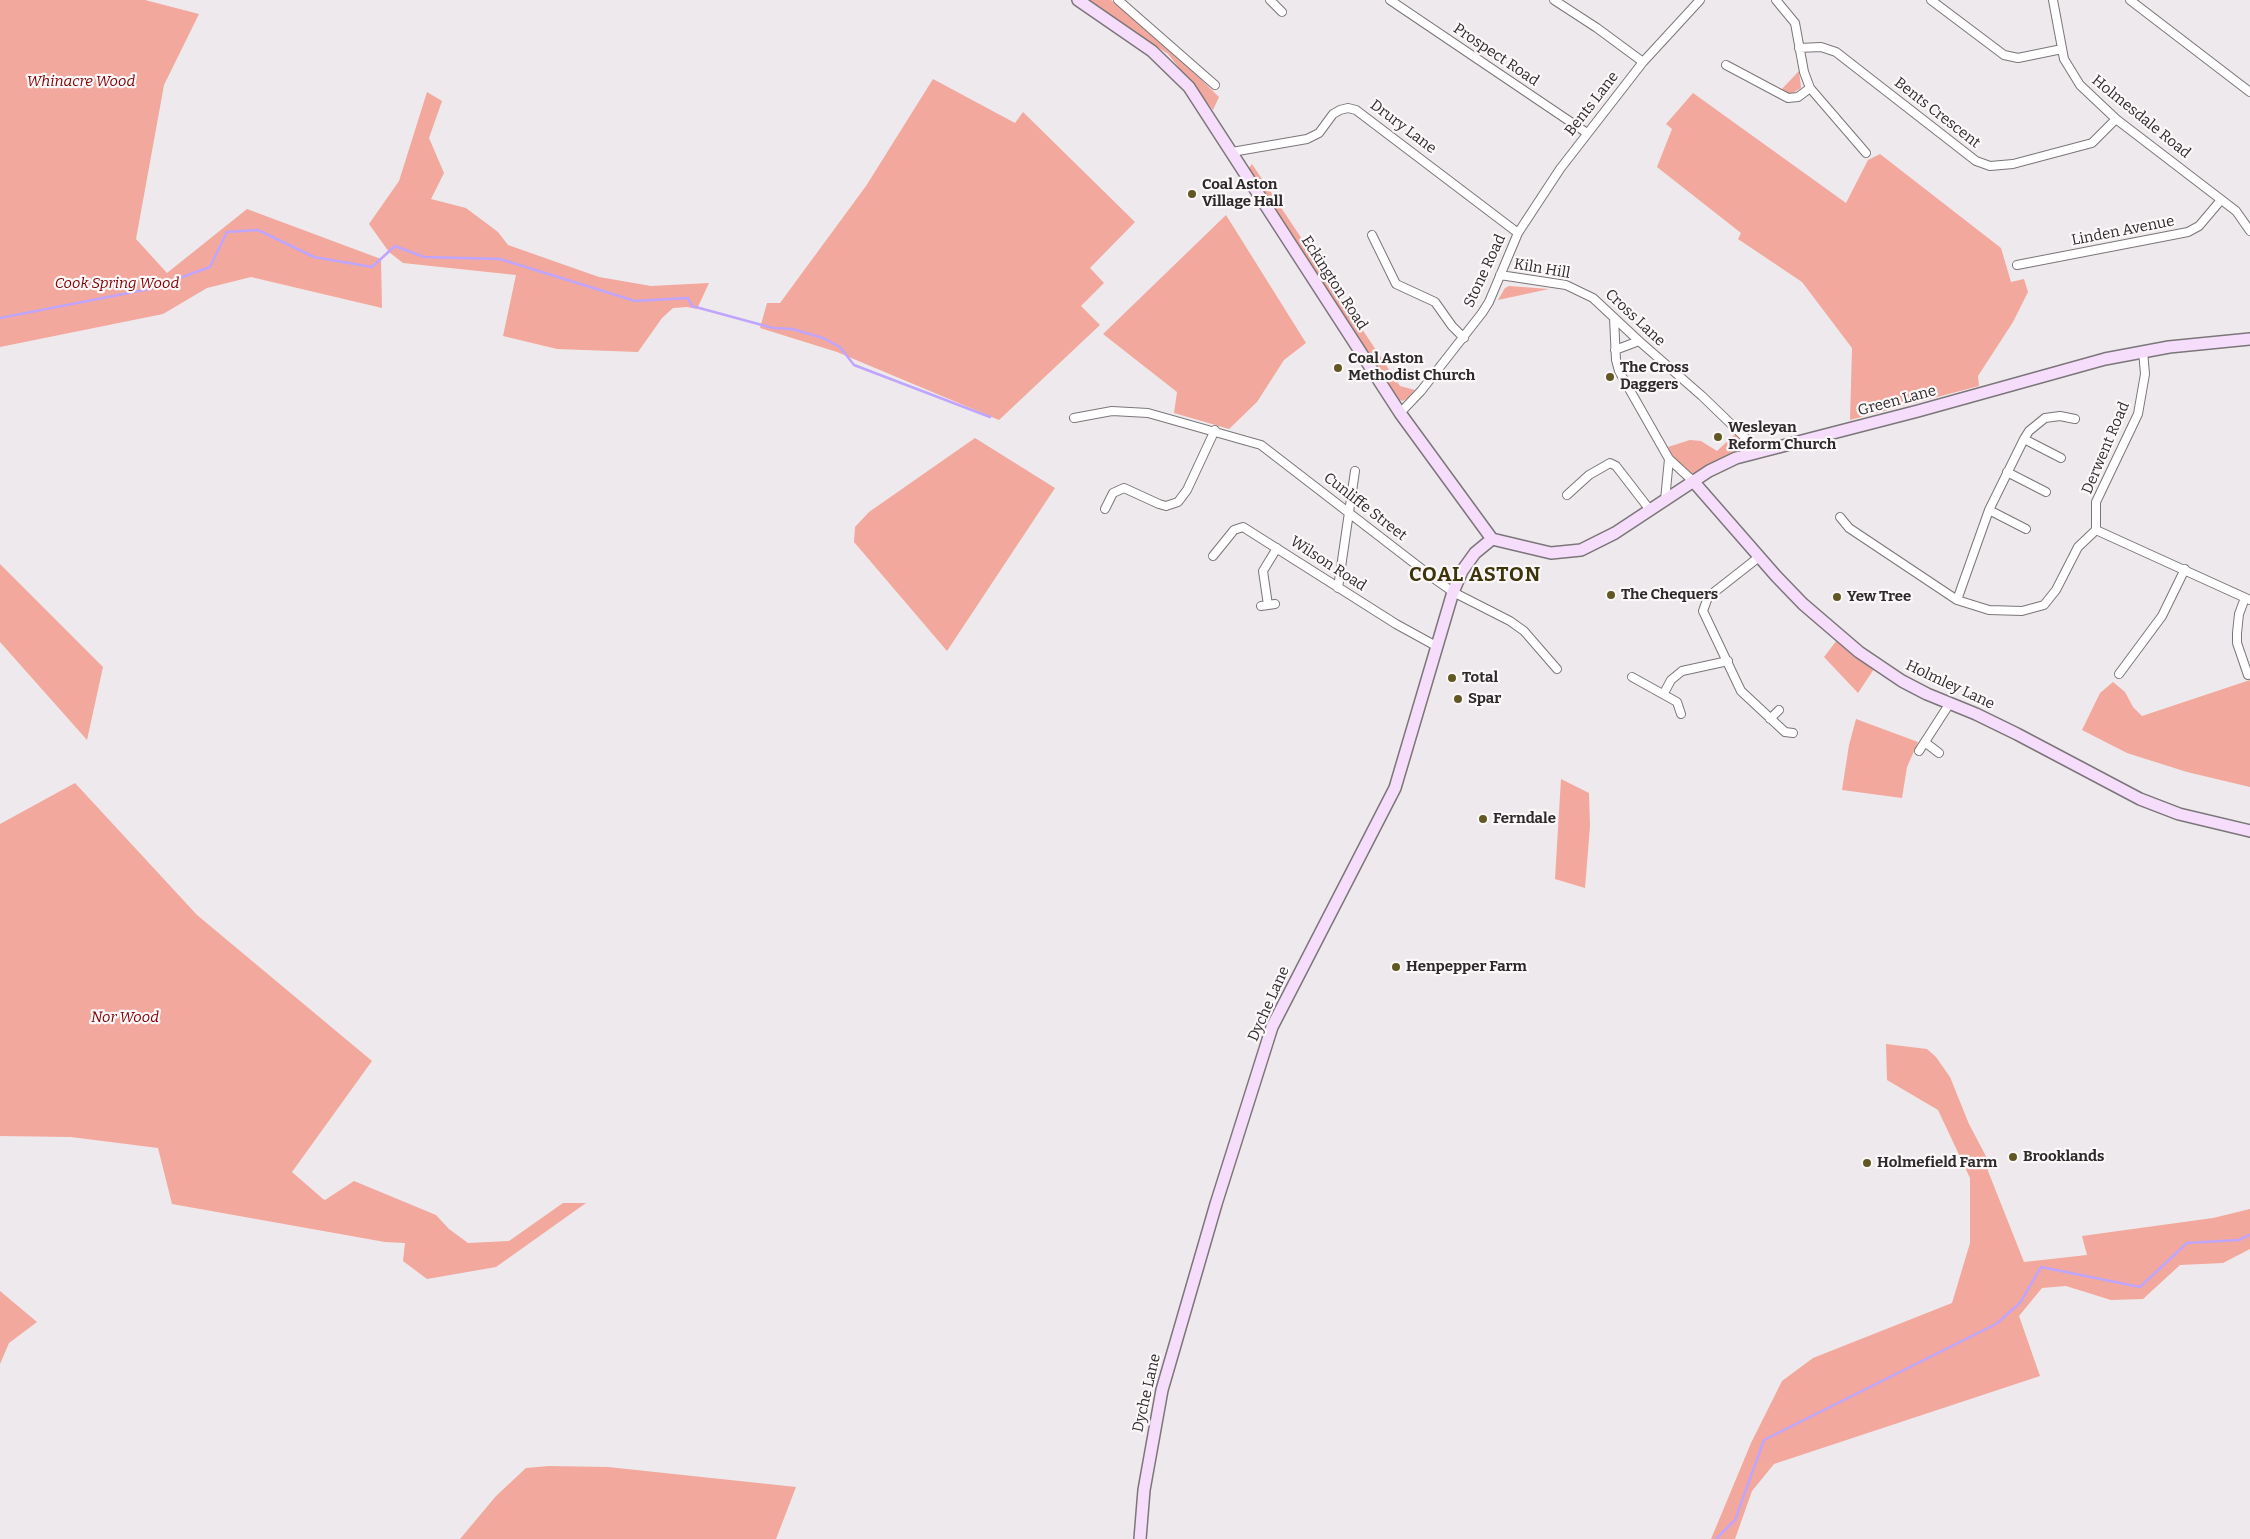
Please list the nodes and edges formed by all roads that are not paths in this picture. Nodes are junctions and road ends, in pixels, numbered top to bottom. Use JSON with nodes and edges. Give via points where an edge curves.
{"nodes":[{"id":1,"x":1078,"y":0,"type":"edge"},
{"id":2,"x":1118,"y":0,"type":"edge"},
{"id":3,"x":1270,"y":0,"type":"edge"},
{"id":4,"x":1390,"y":0,"type":"edge"},
{"id":5,"x":1554,"y":0,"type":"edge"},
{"id":6,"x":1700,"y":0,"type":"edge"},
{"id":7,"x":1776,"y":0,"type":"edge"},
{"id":8,"x":1931,"y":0,"type":"edge"},
{"id":9,"x":2053,"y":0,"type":"edge"},
{"id":10,"x":2130,"y":0,"type":"edge"},
{"id":11,"x":1282,"y":12,"type":"dead end"},
{"id":12,"x":1799,"y":48,"type":"junction"},
{"id":13,"x":2062,"y":49,"type":"junction"},
{"id":14,"x":1643,"y":62,"type":"junction"},
{"id":15,"x":1726,"y":65,"type":"dead end"},
{"id":16,"x":1215,"y":85,"type":"dead end"},
{"id":17,"x":1810,"y":88,"type":"junction"},
{"id":18,"x":2250,"y":92,"type":"edge"},
{"id":19,"x":2116,"y":119,"type":"junction"},
{"id":20,"x":1587,"y":133,"type":"junction"},
{"id":21,"x":1232,"y":152,"type":"junction"},
{"id":22,"x":1866,"y":153,"type":"dead end"},
{"id":23,"x":2221,"y":200,"type":"junction"},
{"id":24,"x":2250,"y":231,"type":"edge"},
{"id":25,"x":1518,"y":233,"type":"junction"},
{"id":26,"x":1372,"y":235,"type":"dead end"},
{"id":27,"x":2017,"y":265,"type":"dead end"},
{"id":28,"x":1500,"y":275,"type":"junction"},
{"id":29,"x":1580,"y":290,"type":"joint"},
{"id":30,"x":1614,"y":318,"type":"junction"},
{"id":31,"x":1464,"y":338,"type":"junction"},
{"id":32,"x":2250,"y":340,"type":"edge"},
{"id":33,"x":1638,"y":341,"type":"junction"},
{"id":34,"x":1615,"y":350,"type":"junction"},
{"id":35,"x":2143,"y":351,"type":"junction"},
{"id":36,"x":1400,"y":413,"type":"junction"},
{"id":37,"x":1074,"y":418,"type":"dead end"},
{"id":38,"x":2075,"y":419,"type":"dead end"},
{"id":39,"x":1215,"y":430,"type":"junction"},
{"id":40,"x":2024,"y":439,"type":"junction"},
{"id":41,"x":1758,"y":451,"type":"junction"},
{"id":42,"x":2061,"y":458,"type":"dead end"},
{"id":43,"x":1669,"y":459,"type":"junction"},
{"id":44,"x":1355,"y":472,"type":"dead end"},
{"id":45,"x":2007,"y":472,"type":"junction"},
{"id":46,"x":1693,"y":481,"type":"junction"},
{"id":47,"x":2046,"y":492,"type":"dead end"},
{"id":48,"x":1567,"y":495,"type":"dead end"},
{"id":49,"x":1665,"y":500,"type":"junction"},
{"id":50,"x":1105,"y":508,"type":"dead end"},
{"id":51,"x":1650,"y":510,"type":"junction"},
{"id":52,"x":1989,"y":510,"type":"junction"},
{"id":53,"x":1349,"y":512,"type":"junction"},
{"id":54,"x":1840,"y":517,"type":"dead end"},
{"id":55,"x":2026,"y":529,"type":"dead end"},
{"id":56,"x":2096,"y":530,"type":"junction"},
{"id":57,"x":1492,"y":539,"type":"junction"},
{"id":58,"x":1277,"y":548,"type":"junction"},
{"id":59,"x":1214,"y":556,"type":"dead end"},
{"id":60,"x":1759,"y":557,"type":"junction"},
{"id":61,"x":2185,"y":569,"type":"junction"},
{"id":62,"x":1338,"y":588,"type":"junction"},
{"id":63,"x":1452,"y":592,"type":"junction"},
{"id":64,"x":2248,"y":599,"type":"edge"},
{"id":65,"x":1957,"y":600,"type":"junction"},
{"id":66,"x":1268,"y":605,"type":"dead end"},
{"id":67,"x":1436,"y":646,"type":"junction"},
{"id":68,"x":1728,"y":661,"type":"junction"},
{"id":69,"x":2247,"y":663,"type":"edge"},
{"id":70,"x":1557,"y":669,"type":"dead end"},
{"id":71,"x":2119,"y":674,"type":"dead end"},
{"id":72,"x":2248,"y":675,"type":"dead end"},
{"id":73,"x":1632,"y":677,"type":"dead end"},
{"id":74,"x":1664,"y":694,"type":"junction"},
{"id":75,"x":1950,"y":703,"type":"junction"},
{"id":76,"x":1779,"y":710,"type":"dead end"},
{"id":77,"x":1681,"y":714,"type":"dead end"},
{"id":78,"x":1770,"y":719,"type":"junction"},
{"id":79,"x":1793,"y":733,"type":"dead end"},
{"id":80,"x":1926,"y":743,"type":"junction"},
{"id":81,"x":1920,"y":751,"type":"dead end"},
{"id":82,"x":1939,"y":753,"type":"dead end"},
{"id":83,"x":2250,"y":831,"type":"edge"},
{"id":84,"x":1140,"y":1539,"type":"edge"}],
"edges":[{"from":1,"to":21,"type":"main road","name":"Eckington Road","via":[[1152,51],[1172,69],[1189,87]]},
{"from":2,"to":16,"type":"street"},
{"from":3,"to":11,"type":"street"},
{"from":4,"to":20,"type":"street","name":"Prospect Road"},
{"from":5,"to":14,"type":"street"},
{"from":6,"to":14,"type":"street","name":"Bents Lane"},
{"from":7,"to":12,"type":"street","via":[[1795,23]]},
{"from":8,"to":13,"type":"street","via":[[2004,55],[2018,58]]},
{"from":9,"to":13,"type":"street","name":"Holmesdale Road"},
{"from":10,"to":18,"type":"street"},
{"from":12,"to":17,"type":"street"},
{"from":12,"to":19,"type":"street","name":"Bents Crescent","via":[[1821,46],[1836,52],[1976,161],[1990,166],[2013,164],[2092,143]]},
{"from":13,"to":19,"type":"street","name":"Holmesdale Road","via":[[2068,67],[2080,85]]},
{"from":14,"to":20,"type":"street","name":"Bents Lane"},
{"from":15,"to":17,"type":"street","via":[[1788,98],[1798,97]]},
{"from":17,"to":22,"type":"street"},
{"from":19,"to":23,"type":"street","name":"Holmesdale Road"},
{"from":20,"to":25,"type":"street","name":"Bents Lane","via":[[1536,202]]},
{"from":21,"to":25,"type":"street","name":"Drury Lane","via":[[1307,139],[1319,133],[1340,110],[1356,110]]},
{"from":21,"to":36,"type":"main road","name":"Eckington Road"},
{"from":23,"to":24,"type":"street","name":"Holmesdale Road","via":[[2236,211]]},
{"from":23,"to":27,"type":"street","name":"Linden Avenue","via":[[2199,226],[2188,232]]},
{"from":25,"to":28,"type":"street","name":"Stone Road"},
{"from":26,"to":31,"type":"street","via":[[1382,247],[1396,284],[1435,302]]},
{"from":28,"to":29,"type":"street","name":"Kiln Hill"},
{"from":28,"to":31,"type":"street","name":"Stone Road","via":[[1489,302]]},
{"from":29,"to":30,"type":"street","name":"Cross Lane"},
{"from":30,"to":33,"type":"street","name":"Cross Lane"},
{"from":30,"to":34,"type":"street"},
{"from":31,"to":36,"type":"street","name":"Stone Road"},
{"from":32,"to":35,"type":"main road","name":"Green Lane"},
{"from":33,"to":34,"type":"street"},
{"from":33,"to":41,"type":"street","name":"Cross Lane","via":[[1702,396]]},
{"from":34,"to":43,"type":"street","via":[[1625,383]]},
{"from":35,"to":41,"type":"main road","name":"Green Lane"},
{"from":35,"to":56,"type":"street","name":"Derwent Road","via":[[2145,374],[2138,414],[2096,502]]},
{"from":36,"to":57,"type":"main road","name":"Eckington Road"},
{"from":37,"to":39,"type":"street","name":"Cunliffe Street","via":[[1131,411]]},
{"from":38,"to":40,"type":"street","via":[[2045,418]]},
{"from":39,"to":50,"type":"street","via":[[1188,490],[1178,502],[1166,506],[1124,488],[1113,493]]},
{"from":39,"to":53,"type":"street","name":"Cunliffe Street","via":[[1261,445]]},
{"from":40,"to":42,"type":"street"},
{"from":40,"to":45,"type":"street"},
{"from":41,"to":46,"type":"main road","name":"Green Lane","via":[[1724,463]]},
{"from":43,"to":46,"type":"street"},
{"from":43,"to":49,"type":"street"},
{"from":44,"to":53,"type":"street"},
{"from":45,"to":47,"type":"street"},
{"from":45,"to":52,"type":"street"},
{"from":46,"to":49,"type":"main road","name":"Green Lane"},
{"from":46,"to":60,"type":"main road","name":"Holmley Lane"},
{"from":48,"to":51,"type":"street","via":[[1589,475],[1610,463],[1616,466]]},
{"from":49,"to":51,"type":"main road","name":"Green Lane"},
{"from":51,"to":57,"type":"main road","name":"Green Lane","via":[[1602,540],[1573,552],[1551,553]]},
{"from":52,"to":55,"type":"street"},
{"from":52,"to":65,"type":"street"},
{"from":53,"to":62,"type":"street"},
{"from":53,"to":63,"type":"street","name":"Cunliffe Street"},
{"from":54,"to":65,"type":"street","via":[[1849,528]]},
{"from":56,"to":61,"type":"street"},
{"from":56,"to":65,"type":"street","via":[[2078,547],[2056,590],[2044,605],[2022,611],[1989,610]]},
{"from":57,"to":63,"type":"main road","name":"Dyche Lane","via":[[1475,553]]},
{"from":58,"to":59,"type":"street","name":"Wilson Road","via":[[1240,526]]},
{"from":58,"to":62,"type":"street","name":"Wilson Road"},
{"from":58,"to":66,"type":"street","via":[[1263,571]]},
{"from":60,"to":68,"type":"street","via":[[1704,603],[1705,619]]},
{"from":60,"to":75,"type":"main road","name":"Holmley Lane","via":[[1827,626],[1859,652],[1915,689]]},
{"from":61,"to":64,"type":"street"},
{"from":61,"to":71,"type":"street","via":[[2162,616]]},
{"from":62,"to":67,"type":"street","name":"Wilson Road"},
{"from":63,"to":67,"type":"main road","name":"Dyche Lane"},
{"from":63,"to":70,"type":"street","name":"Cunliffe Street","via":[[1510,621]]},
{"from":64,"to":69,"type":"street","via":[[2239,614],[2237,634]]},
{"from":67,"to":84,"type":"main road","name":"Dyche Lane","via":[[1395,788],[1272,1027],[1162,1390],[1144,1490]]},
{"from":68,"to":74,"type":"street","via":[[1682,671],[1671,680]]},
{"from":68,"to":78,"type":"street","via":[[1741,691]]},
{"from":69,"to":72,"type":"street"},
{"from":73,"to":74,"type":"street"},
{"from":74,"to":77,"type":"street","via":[[1677,702]]},
{"from":75,"to":80,"type":"street"},
{"from":75,"to":83,"type":"main road","name":"Holmley Lane","via":[[2018,734],[2162,809]]},
{"from":76,"to":78,"type":"street"},
{"from":78,"to":79,"type":"street","via":[[1785,732]]},
{"from":80,"to":81,"type":"street"},
{"from":80,"to":82,"type":"street"}]}
